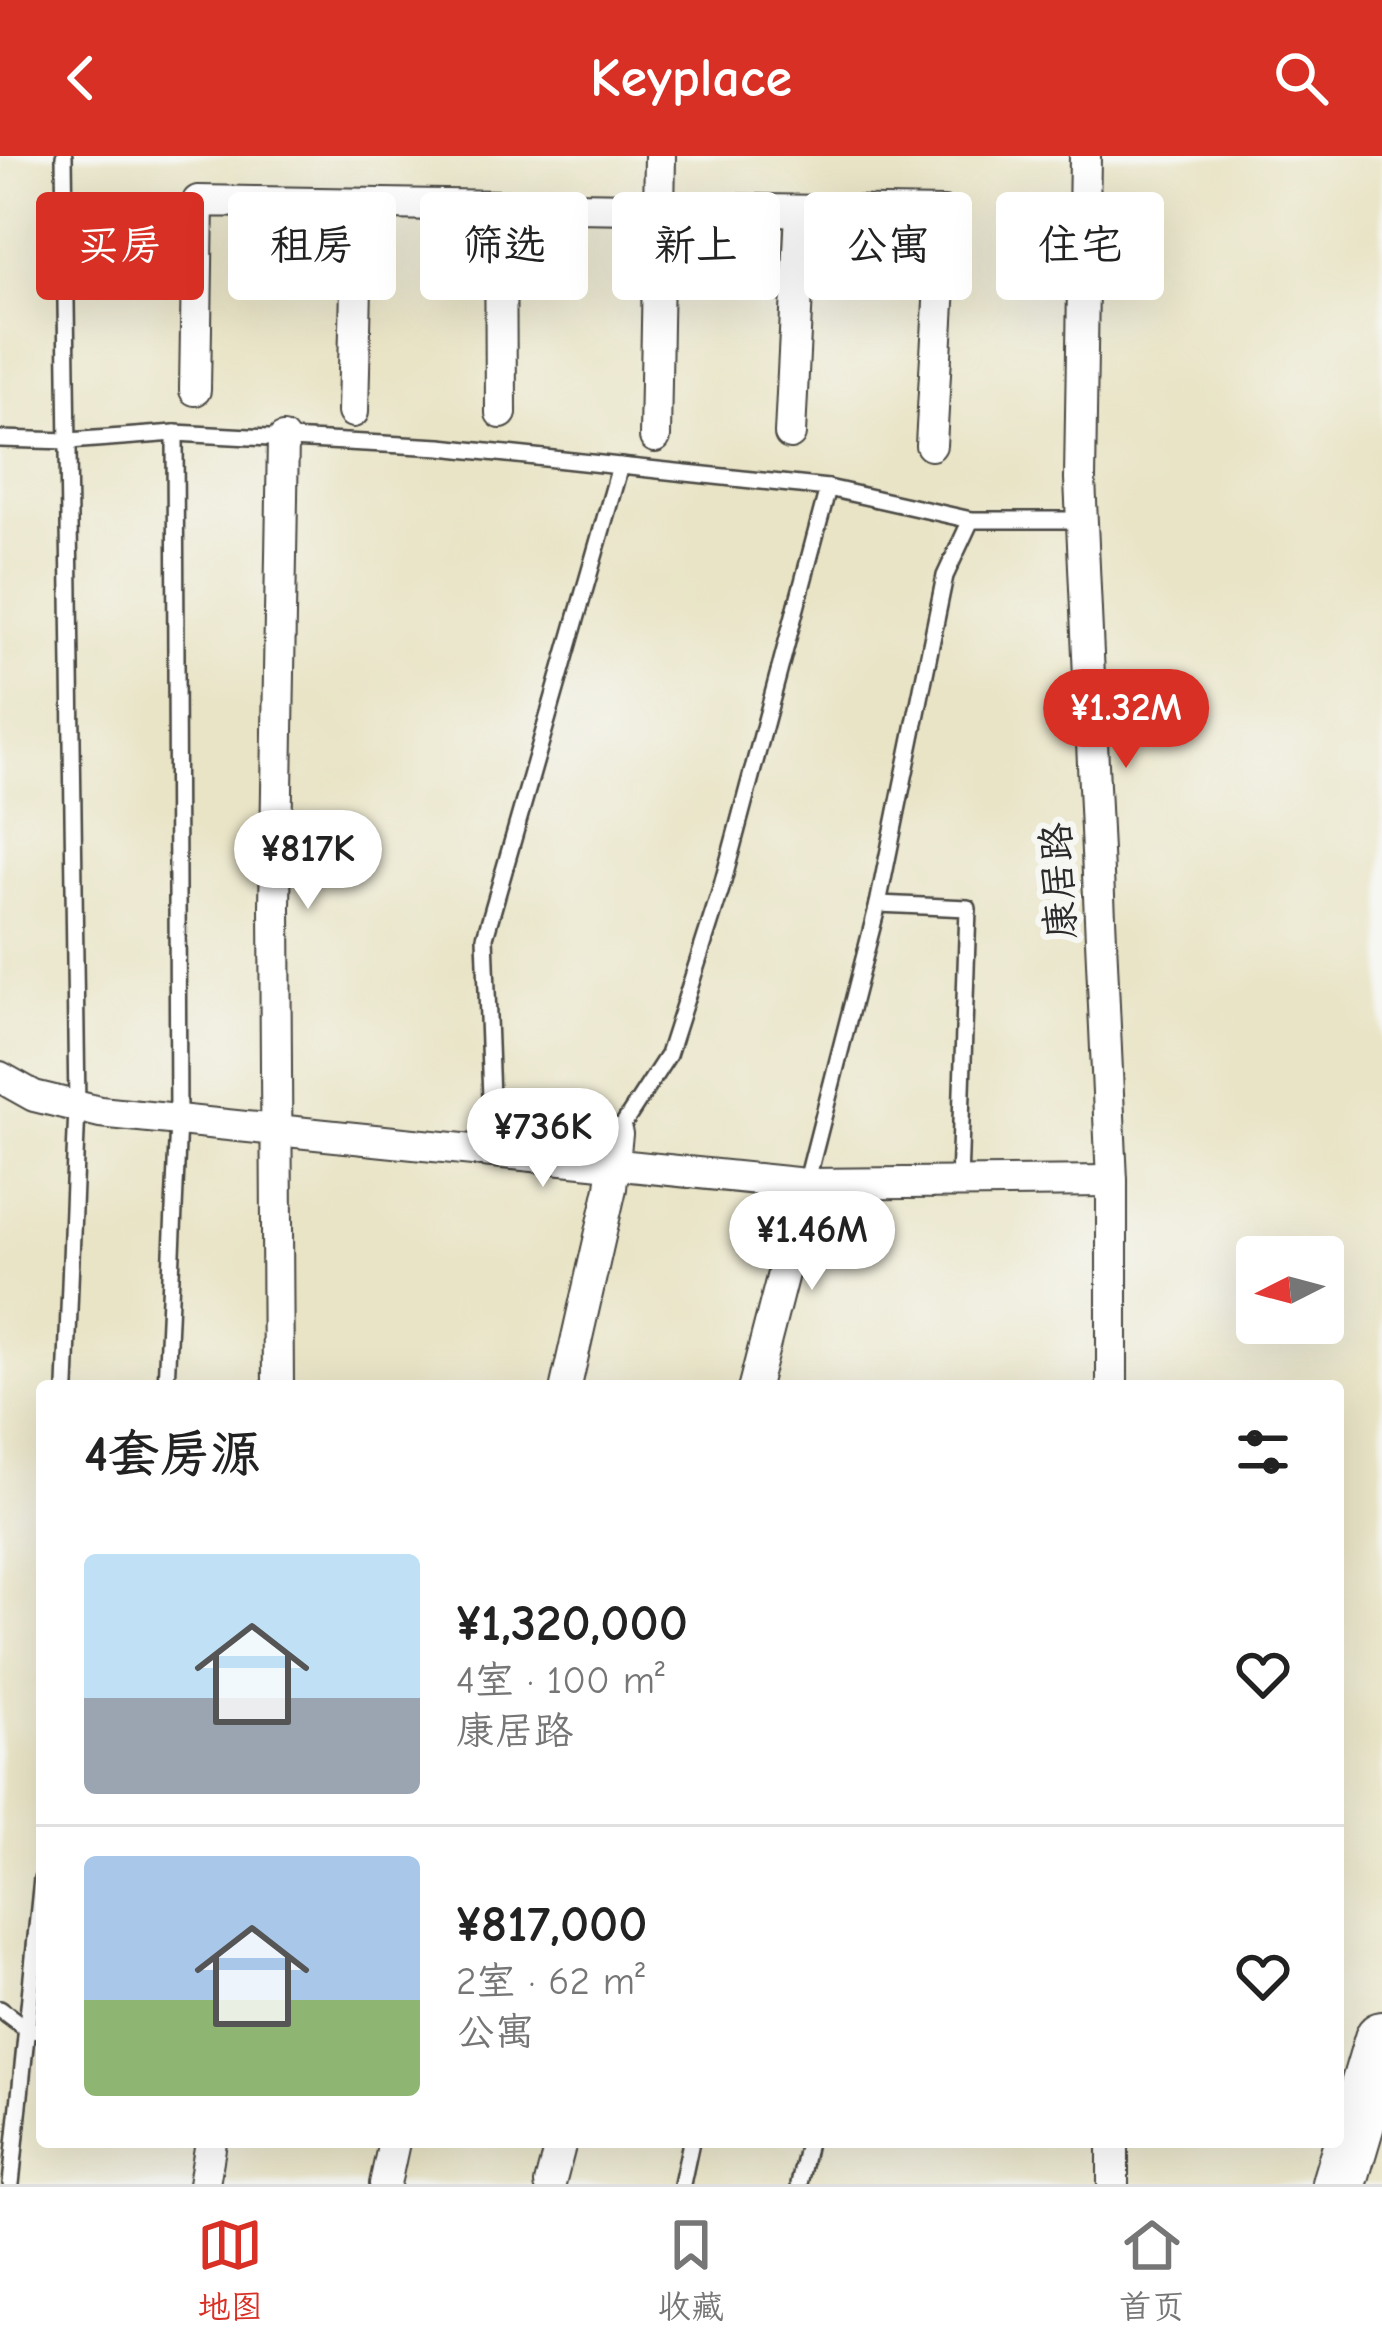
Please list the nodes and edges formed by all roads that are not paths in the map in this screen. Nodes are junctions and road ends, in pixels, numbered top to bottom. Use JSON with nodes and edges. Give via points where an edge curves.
{"nodes":[{"id":1,"x":64,"y":156,"type":"edge"},
{"id":2,"x":660,"y":156,"type":"edge"},
{"id":3,"x":1085,"y":156,"type":"edge"},
{"id":4,"x":659,"y":192,"type":"edge"},
{"id":5,"x":228,"y":202,"type":"edge"},
{"id":6,"x":780,"y":211,"type":"edge"},
{"id":7,"x":801,"y":211,"type":"junction"},
{"id":8,"x":356,"y":300,"type":"edge"},
{"id":9,"x":500,"y":300,"type":"edge"},
{"id":10,"x":657,"y":300,"type":"edge"},
{"id":11,"x":195,"y":390,"type":"dead end"},
{"id":12,"x":353,"y":412,"type":"dead end"},
{"id":13,"x":501,"y":413,"type":"dead end"},
{"id":14,"x":175,"y":433,"type":"junction"},
{"id":15,"x":790,"y":434,"type":"dead end"},
{"id":16,"x":655,"y":437,"type":"dead end"},
{"id":17,"x":0,"y":439,"type":"edge"},
{"id":18,"x":283,"y":439,"type":"junction"},
{"id":19,"x":69,"y":440,"type":"junction"},
{"id":20,"x":931,"y":446,"type":"dead end"},
{"id":21,"x":620,"y":466,"type":"junction"},
{"id":22,"x":828,"y":488,"type":"junction"},
{"id":23,"x":971,"y":520,"type":"junction"},
{"id":24,"x":1081,"y":520,"type":"junction"},
{"id":25,"x":878,"y":904,"type":"junction"},
{"id":26,"x":0,"y":1077,"type":"edge"},
{"id":27,"x":77,"y":1107,"type":"junction"},
{"id":28,"x":178,"y":1121,"type":"junction"},
{"id":29,"x":277,"y":1132,"type":"junction"},
{"id":30,"x":615,"y":1149,"type":"junction"},
{"id":31,"x":493,"y":1153,"type":"junction"},
{"id":32,"x":1112,"y":1180,"type":"junction"},
{"id":33,"x":959,"y":1183,"type":"junction"},
{"id":34,"x":806,"y":1184,"type":"junction"},
{"id":35,"x":66,"y":1380,"type":"edge"},
{"id":36,"x":166,"y":1380,"type":"edge"},
{"id":37,"x":278,"y":1380,"type":"edge"},
{"id":38,"x":567,"y":1380,"type":"edge"},
{"id":39,"x":756,"y":1380,"type":"edge"},
{"id":40,"x":1112,"y":1380,"type":"edge"},
{"id":41,"x":0,"y":2009,"type":"edge"},
{"id":42,"x":35,"y":2031,"type":"edge"},
{"id":43,"x":1382,"y":2039,"type":"edge"},
{"id":44,"x":210,"y":2148,"type":"edge"},
{"id":45,"x":393,"y":2148,"type":"edge"},
{"id":46,"x":559,"y":2148,"type":"edge"},
{"id":47,"x":690,"y":2148,"type":"edge"},
{"id":48,"x":807,"y":2148,"type":"edge"},
{"id":49,"x":1113,"y":2148,"type":"edge"},
{"id":50,"x":11,"y":2184,"type":"edge"},
{"id":51,"x":203,"y":2184,"type":"edge"},
{"id":52,"x":385,"y":2184,"type":"edge"},
{"id":53,"x":550,"y":2184,"type":"edge"},
{"id":54,"x":682,"y":2184,"type":"edge"},
{"id":55,"x":800,"y":2184,"type":"edge"},
{"id":56,"x":1113,"y":2184,"type":"edge"},
{"id":57,"x":1339,"y":2184,"type":"edge"}],
"edges":[{"from":1,"to":19,"type":"lane"},
{"from":2,"to":4,"type":"street"},
{"from":3,"to":24,"type":"street","name":"康居路"},
{"from":5,"to":11,"type":"street","via":[[198,202]]},
{"from":6,"to":7,"type":"street"},
{"from":7,"to":15,"type":"street"},
{"from":7,"to":20,"type":"street","via":[[944,213]]},
{"from":8,"to":12,"type":"street"},
{"from":9,"to":13,"type":"street"},
{"from":10,"to":16,"type":"street"},
{"from":14,"to":18,"type":"lane"},
{"from":14,"to":19,"type":"lane"},
{"from":14,"to":28,"type":"lane"},
{"from":17,"to":19,"type":"lane"},
{"from":18,"to":21,"type":"lane"},
{"from":18,"to":29,"type":"street"},
{"from":19,"to":27,"type":"lane"},
{"from":21,"to":22,"type":"lane"},
{"from":21,"to":31,"type":"lane","via":[[485,937]]},
{"from":22,"to":23,"type":"lane"},
{"from":22,"to":30,"type":"lane","via":[[721,889],[668,1054]]},
{"from":23,"to":24,"type":"lane"},
{"from":23,"to":25,"type":"lane","via":[[945,576]]},
{"from":24,"to":32,"type":"street","name":"康居路"},
{"from":25,"to":33,"type":"lane","via":[[968,908]]},
{"from":25,"to":34,"type":"lane"},
{"from":26,"to":27,"type":"street"},
{"from":27,"to":28,"type":"street"},
{"from":27,"to":35,"type":"lane"},
{"from":28,"to":29,"type":"street"},
{"from":28,"to":36,"type":"lane"},
{"from":29,"to":31,"type":"street"},
{"from":29,"to":37,"type":"street"},
{"from":30,"to":31,"type":"street"},
{"from":30,"to":34,"type":"street"},
{"from":30,"to":38,"type":"street"},
{"from":32,"to":33,"type":"street"},
{"from":32,"to":40,"type":"street","name":"康居路"},
{"from":33,"to":34,"type":"street"},
{"from":34,"to":39,"type":"street"},
{"from":41,"to":42,"type":"lane"},
{"from":42,"to":50,"type":"lane"},
{"from":43,"to":57,"type":"highway"},
{"from":44,"to":51,"type":"street"},
{"from":45,"to":52,"type":"street"},
{"from":46,"to":53,"type":"street"},
{"from":47,"to":54,"type":"lane"},
{"from":48,"to":55,"type":"lane"},
{"from":49,"to":56,"type":"street"}]}
